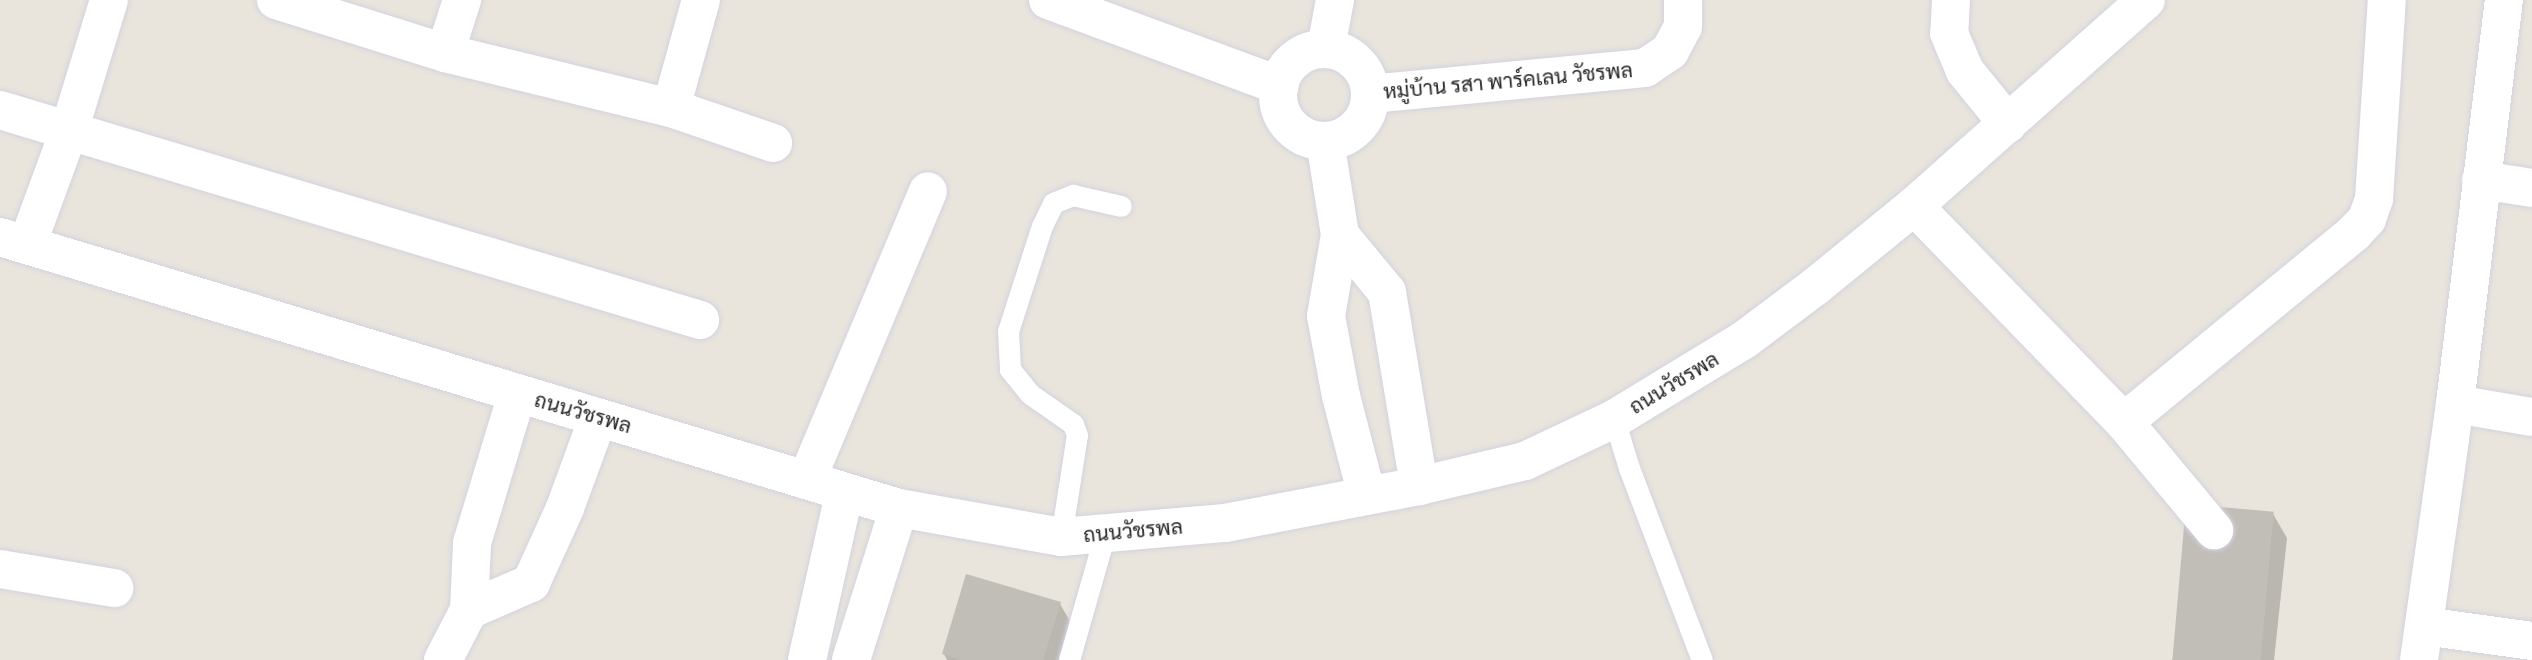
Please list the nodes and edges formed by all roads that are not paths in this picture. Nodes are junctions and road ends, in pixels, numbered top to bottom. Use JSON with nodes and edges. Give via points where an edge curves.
{"nodes":[{"id":1,"x":109,"y":0,"type":"edge"},
{"id":2,"x":276,"y":0,"type":"edge"},
{"id":3,"x":462,"y":0,"type":"edge"},
{"id":4,"x":701,"y":0,"type":"edge"},
{"id":5,"x":1048,"y":0,"type":"edge"},
{"id":6,"x":1335,"y":0,"type":"edge"},
{"id":7,"x":1683,"y":0,"type":"edge"},
{"id":8,"x":1951,"y":0,"type":"edge"},
{"id":9,"x":2387,"y":0,"type":"edge"},
{"id":10,"x":2504,"y":0,"type":"edge"},
{"id":11,"x":2144,"y":1,"type":"edge"},
{"id":12,"x":1326,"y":48,"type":"junction"},
{"id":13,"x":444,"y":53,"type":"junction"},
{"id":14,"x":1280,"y":86,"type":"junction"},
{"id":15,"x":1370,"y":94,"type":"junction"},
{"id":16,"x":671,"y":108,"type":"junction"},
{"id":17,"x":0,"y":110,"type":"edge"},
{"id":18,"x":2007,"y":124,"type":"junction"},
{"id":19,"x":69,"y":131,"type":"junction"},
{"id":20,"x":1325,"y":141,"type":"junction"},
{"id":21,"x":773,"y":143,"type":"dead end"},
{"id":22,"x":2481,"y":180,"type":"junction"},
{"id":23,"x":2532,"y":188,"type":"edge"},
{"id":24,"x":928,"y":191,"type":"dead end"},
{"id":25,"x":1121,"y":206,"type":"dead end"},
{"id":26,"x":1914,"y":206,"type":"junction"},
{"id":27,"x":1340,"y":235,"type":"junction"},
{"id":28,"x":14,"y":241,"type":"edge"},
{"id":29,"x":700,"y":320,"type":"dead end"},
{"id":30,"x":517,"y":394,"type":"junction"},
{"id":31,"x":2455,"y":404,"type":"junction"},
{"id":32,"x":2532,"y":417,"type":"edge"},
{"id":33,"x":598,"y":418,"type":"junction"},
{"id":34,"x":1614,"y":419,"type":"junction"},
{"id":35,"x":2124,"y":422,"type":"junction"},
{"id":36,"x":807,"y":479,"type":"junction"},
{"id":37,"x":1419,"y":486,"type":"junction"},
{"id":38,"x":844,"y":494,"type":"junction"},
{"id":39,"x":1367,"y":496,"type":"junction"},
{"id":40,"x":899,"y":508,"type":"junction"},
{"id":41,"x":2214,"y":530,"type":"dead end"},
{"id":42,"x":1105,"y":534,"type":"junction"},
{"id":43,"x":1060,"y":537,"type":"junction"},
{"id":44,"x":0,"y":569,"type":"edge"},
{"id":45,"x":114,"y":588,"type":"dead end"},
{"id":46,"x":469,"y":610,"type":"junction"},
{"id":47,"x":2532,"y":641,"type":"edge"},
{"id":48,"x":2422,"y":643,"type":"edge"},
{"id":49,"x":443,"y":660,"type":"edge"},
{"id":50,"x":807,"y":660,"type":"edge"},
{"id":51,"x":851,"y":660,"type":"edge"},
{"id":52,"x":1069,"y":660,"type":"edge"},
{"id":53,"x":1702,"y":660,"type":"edge"}],
"edges":[{"from":1,"to":19,"type":"street"},
{"from":2,"to":13,"type":"street"},
{"from":3,"to":13,"type":"street"},
{"from":4,"to":16,"type":"street"},
{"from":5,"to":14,"type":"street"},
{"from":6,"to":12,"type":"street"},
{"from":7,"to":15,"type":"street","name":"หมู่บ้าน รสา พาร์คเลน วัชรพล","via":[[1683,27],[1670,51],[1644,68]]},
{"from":8,"to":18,"type":"street","via":[[1949,33],[1965,71]]},
{"from":9,"to":35,"type":"street","via":[[2374,199],[2367,219]]},
{"from":10,"to":22,"type":"street"},
{"from":11,"to":18,"type":"street","name":"ถนนวัชรพล"},
{"from":12,"to":14,"type":"street","via":[[1291,63]]},
{"from":12,"to":15,"type":"street","via":[[1353,58],[1362,68]]},
{"from":13,"to":16,"type":"street"},
{"from":14,"to":20,"type":"street","via":[[1282,113],[1289,124],[1312,139]]},
{"from":15,"to":20,"type":"street","via":[[1362,121],[1352,132]]},
{"from":16,"to":21,"type":"street"},
{"from":17,"to":19,"type":"street"},
{"from":18,"to":26,"type":"street","name":"ถนนวัชรพล"},
{"from":19,"to":28,"type":"street"},
{"from":19,"to":29,"type":"street"},
{"from":20,"to":27,"type":"street"},
{"from":22,"to":23,"type":"street"},
{"from":22,"to":31,"type":"street"},
{"from":24,"to":36,"type":"street"},
{"from":25,"to":43,"type":"lane","via":[[1073,195],[1053,203],[1008,331],[1010,369],[1030,394],[1073,424],[1077,435]]},
{"from":26,"to":34,"type":"street","name":"ถนนวัชรพล","via":[[1744,340]]},
{"from":26,"to":35,"type":"street"},
{"from":27,"to":37,"type":"street","via":[[1387,292]]},
{"from":27,"to":39,"type":"street","via":[[1326,316]]},
{"from":28,"to":30,"type":"street","name":"ถนนวัชรพล"},
{"from":30,"to":33,"type":"street","name":"ถนนวัชรพล"},
{"from":30,"to":46,"type":"street","via":[[472,543]]},
{"from":31,"to":32,"type":"street"},
{"from":31,"to":48,"type":"street"},
{"from":33,"to":36,"type":"street","name":"ถนนวัชรพล"},
{"from":33,"to":46,"type":"street","via":[[531,583]]},
{"from":34,"to":37,"type":"street","name":"ถนนวัชรพล","via":[[1525,461]]},
{"from":34,"to":53,"type":"lane"},
{"from":35,"to":41,"type":"street"},
{"from":36,"to":38,"type":"street","name":"ถนนวัชรพล"},
{"from":37,"to":39,"type":"street","name":"ถนนวัชรพล"},
{"from":38,"to":40,"type":"street","name":"ถนนวัชรพล"},
{"from":38,"to":50,"type":"street"},
{"from":39,"to":42,"type":"street","name":"ถนนวัชรพล","via":[[1226,523]]},
{"from":40,"to":43,"type":"street","name":"ถนนวัชรพล"},
{"from":40,"to":51,"type":"street"},
{"from":42,"to":43,"type":"street","name":"ถนนวัชรพล"},
{"from":42,"to":52,"type":"lane"},
{"from":44,"to":45,"type":"street"},
{"from":46,"to":49,"type":"street"},
{"from":47,"to":48,"type":"street"}]}
